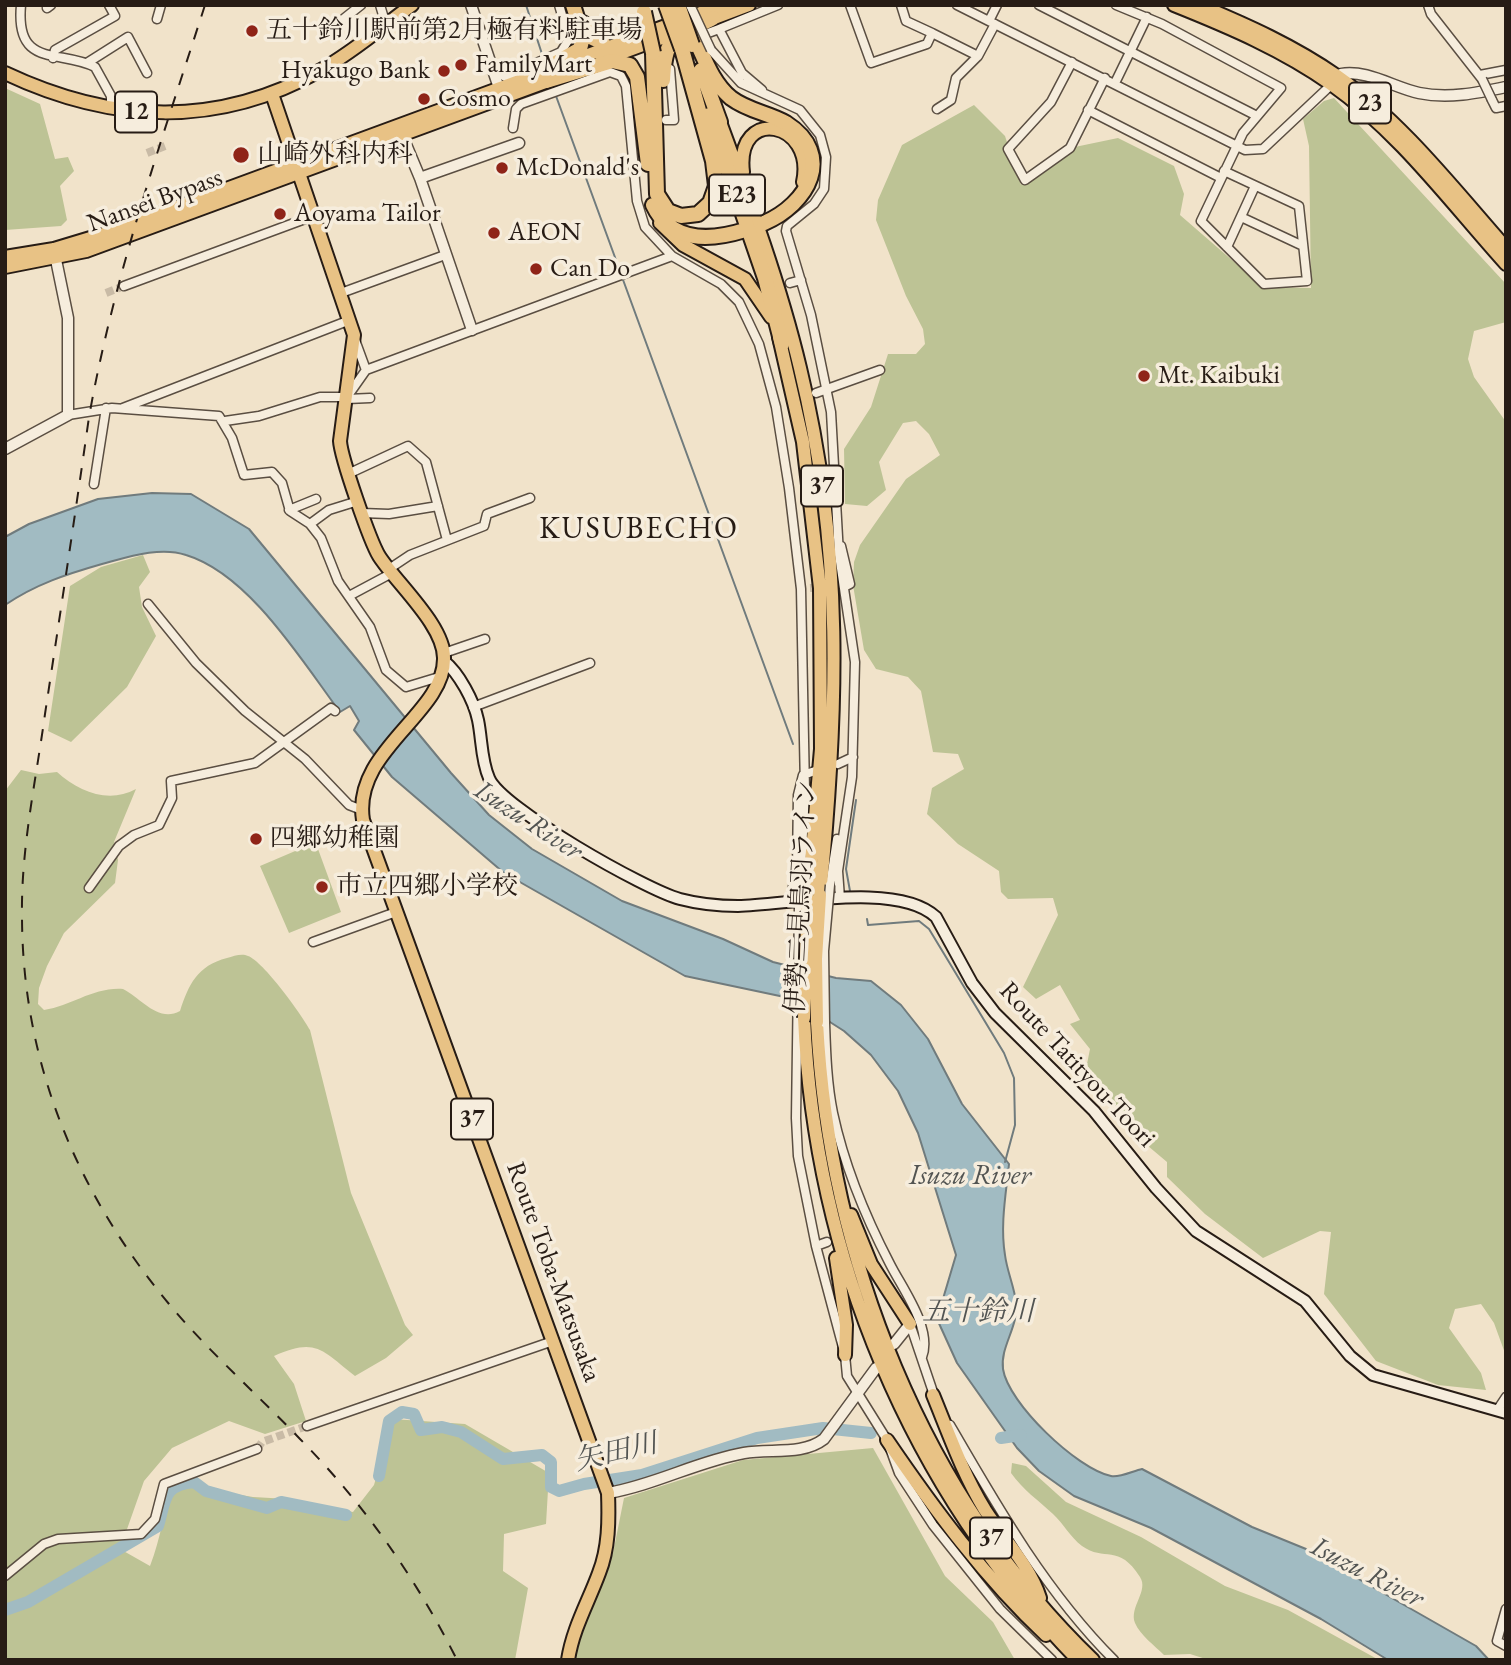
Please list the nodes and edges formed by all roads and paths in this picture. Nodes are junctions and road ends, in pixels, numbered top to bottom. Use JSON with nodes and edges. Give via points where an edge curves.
{"nodes":[{"id":1,"x":21,"y":5,"type":"edge"},
{"id":2,"x":109,"y":5,"type":"edge"},
{"id":3,"x":161,"y":5,"type":"edge"},
{"id":4,"x":361,"y":5,"type":"edge"},
{"id":5,"x":380,"y":5,"type":"edge"},
{"id":6,"x":412,"y":5,"type":"edge"},
{"id":7,"x":471,"y":5,"type":"edge"},
{"id":8,"x":559,"y":5,"type":"edge"},
{"id":9,"x":575,"y":5,"type":"edge"},
{"id":10,"x":668,"y":5,"type":"edge"},
{"id":11,"x":679,"y":5,"type":"edge"},
{"id":12,"x":722,"y":5,"type":"edge"},
{"id":13,"x":750,"y":5,"type":"edge"},
{"id":14,"x":778,"y":5,"type":"edge"},
{"id":15,"x":850,"y":5,"type":"edge"},
{"id":16,"x":901,"y":5,"type":"edge"},
{"id":17,"x":958,"y":5,"type":"edge"},
{"id":18,"x":997,"y":5,"type":"edge"},
{"id":19,"x":1039,"y":5,"type":"edge"},
{"id":20,"x":1116,"y":5,"type":"edge"},
{"id":21,"x":1174,"y":5,"type":"edge"},
{"id":22,"x":1199,"y":5,"type":"edge"},
{"id":23,"x":1428,"y":5,"type":"edge"},
{"id":24,"x":641,"y":9,"type":"edge"},
{"id":25,"x":692,"y":10,"type":"edge"},
{"id":26,"x":1147,"y":17,"type":"junction"},
{"id":27,"x":157,"y":19,"type":"dead end"},
{"id":28,"x":992,"y":22,"type":"junction"},
{"id":29,"x":716,"y":23,"type":"junction"},
{"id":30,"x":386,"y":25,"type":"junction"},
{"id":31,"x":327,"y":32,"type":"dead end"},
{"id":32,"x":932,"y":33,"type":"junction"},
{"id":33,"x":603,"y":43,"type":"joint"},
{"id":34,"x":689,"y":46,"type":"junction"},
{"id":35,"x":1131,"y":50,"type":"junction"},
{"id":36,"x":978,"y":56,"type":"junction"},
{"id":37,"x":53,"y":58,"type":"junction"},
{"id":38,"x":1072,"y":62,"type":"junction"},
{"id":39,"x":87,"y":63,"type":"junction"},
{"id":40,"x":491,"y":65,"type":"junction"},
{"id":41,"x":1506,"y":70,"type":"edge"},
{"id":42,"x":5,"y":73,"type":"edge"},
{"id":43,"x":147,"y":73,"type":"dead end"},
{"id":44,"x":1481,"y":77,"type":"junction"},
{"id":45,"x":540,"y":78,"type":"junction"},
{"id":46,"x":1104,"y":78,"type":"junction"},
{"id":47,"x":1335,"y":80,"type":"junction"},
{"id":48,"x":1115,"y":83,"type":"junction"},
{"id":49,"x":1506,"y":86,"type":"edge"},
{"id":50,"x":499,"y":89,"type":"junction"},
{"id":51,"x":272,"y":94,"type":"junction"},
{"id":52,"x":767,"y":94,"type":"junction"},
{"id":53,"x":1506,"y":106,"type":"edge"},
{"id":54,"x":111,"y":109,"type":"junction"},
{"id":55,"x":937,"y":109,"type":"dead end"},
{"id":56,"x":1088,"y":110,"type":"junction"},
{"id":57,"x":1257,"y":116,"type":"junction"},
{"id":58,"x":666,"y":120,"type":"dead end"},
{"id":59,"x":720,"y":122,"type":"joint"},
{"id":60,"x":513,"y":128,"type":"dead end"},
{"id":61,"x":402,"y":135,"type":"junction"},
{"id":62,"x":519,"y":144,"type":"dead end"},
{"id":63,"x":1236,"y":145,"type":"junction"},
{"id":64,"x":298,"y":168,"type":"junction"},
{"id":65,"x":652,"y":169,"type":"junction"},
{"id":66,"x":1222,"y":175,"type":"junction"},
{"id":67,"x":420,"y":178,"type":"junction"},
{"id":68,"x":1255,"y":186,"type":"junction"},
{"id":69,"x":656,"y":203,"type":"junction"},
{"id":70,"x":313,"y":216,"type":"junction"},
{"id":71,"x":1241,"y":217,"type":"junction"},
{"id":72,"x":762,"y":224,"type":"junction"},
{"id":73,"x":744,"y":228,"type":"dead end"},
{"id":74,"x":1303,"y":246,"type":"junction"},
{"id":75,"x":1227,"y":247,"type":"junction"},
{"id":76,"x":1506,"y":248,"type":"edge"},
{"id":77,"x":55,"y":254,"type":"junction"},
{"id":78,"x":445,"y":255,"type":"junction"},
{"id":79,"x":672,"y":256,"type":"junction"},
{"id":80,"x":5,"y":257,"type":"edge"},
{"id":81,"x":1506,"y":264,"type":"edge"},
{"id":82,"x":5,"y":267,"type":"edge"},
{"id":83,"x":801,"y":280,"type":"junction"},
{"id":84,"x":790,"y":283,"type":"dead end"},
{"id":85,"x":124,"y":286,"type":"tunnel mouth"},
{"id":86,"x":341,"y":293,"type":"junction"},
{"id":87,"x":748,"y":296,"type":"dead end"},
{"id":88,"x":737,"y":300,"type":"junction"},
{"id":89,"x":351,"y":320,"type":"junction"},
{"id":90,"x":472,"y":330,"type":"junction"},
{"id":91,"x":355,"y":341,"type":"junction"},
{"id":92,"x":782,"y":344,"type":"junction"},
{"id":93,"x":366,"y":370,"type":"junction"},
{"id":94,"x":880,"y":370,"type":"dead end"},
{"id":95,"x":826,"y":389,"type":"junction"},
{"id":96,"x":816,"y":393,"type":"dead end"},
{"id":97,"x":347,"y":398,"type":"junction"},
{"id":98,"x":370,"y":398,"type":"dead end"},
{"id":99,"x":106,"y":408,"type":"junction"},
{"id":100,"x":122,"y":408,"type":"junction"},
{"id":101,"x":68,"y":415,"type":"junction"},
{"id":102,"x":225,"y":421,"type":"junction"},
{"id":103,"x":5,"y":449,"type":"edge"},
{"id":104,"x":350,"y":473,"type":"junction"},
{"id":105,"x":94,"y":484,"type":"dead end"},
{"id":106,"x":530,"y":498,"type":"dead end"},
{"id":107,"x":316,"y":499,"type":"dead end"},
{"id":108,"x":438,"y":506,"type":"junction"},
{"id":109,"x":360,"y":507,"type":"junction"},
{"id":110,"x":289,"y":510,"type":"junction"},
{"id":111,"x":310,"y":524,"type":"junction"},
{"id":112,"x":447,"y":540,"type":"junction"},
{"id":113,"x":838,"y":540,"type":"junction"},
{"id":114,"x":390,"y":571,"type":"junction"},
{"id":115,"x":846,"y":586,"type":"dead end"},
{"id":116,"x":349,"y":596,"type":"junction"},
{"id":117,"x":148,"y":604,"type":"dead end"},
{"id":118,"x":485,"y":639,"type":"dead end"},
{"id":119,"x":444,"y":657,"type":"junction"},
{"id":120,"x":590,"y":663,"type":"dead end"},
{"id":121,"x":439,"y":677,"type":"junction"},
{"id":122,"x":473,"y":707,"type":"junction"},
{"id":123,"x":335,"y":711,"type":"dead end"},
{"id":124,"x":284,"y":740,"type":"junction"},
{"id":125,"x":853,"y":757,"type":"junction"},
{"id":126,"x":838,"y":764,"type":"dead end"},
{"id":127,"x":815,"y":771,"type":"dead end"},
{"id":128,"x":803,"y":775,"type":"junction"},
{"id":129,"x":362,"y":810,"type":"junction"},
{"id":130,"x":89,"y":888,"type":"dead end"},
{"id":131,"x":802,"y":896,"type":"junction"},
{"id":132,"x":840,"y":898,"type":"junction"},
{"id":133,"x":396,"y":912,"type":"junction"},
{"id":134,"x":313,"y":942,"type":"dead end"},
{"id":135,"x":811,"y":1020,"type":"junction"},
{"id":136,"x":825,"y":1117,"type":"junction"},
{"id":137,"x":814,"y":1132,"type":"junction"},
{"id":138,"x":873,"y":1224,"type":"junction"},
{"id":139,"x":861,"y":1229,"type":"dead end"},
{"id":140,"x":827,"y":1242,"type":"dead end"},
{"id":141,"x":816,"y":1246,"type":"junction"},
{"id":142,"x":910,"y":1324,"type":"junction"},
{"id":143,"x":553,"y":1340,"type":"junction"},
{"id":144,"x":894,"y":1344,"type":"dead end"},
{"id":145,"x":845,"y":1355,"type":"junction"},
{"id":146,"x":922,"y":1357,"type":"junction"},
{"id":147,"x":876,"y":1368,"type":"dead end"},
{"id":148,"x":855,"y":1394,"type":"junction"},
{"id":149,"x":933,"y":1395,"type":"junction"},
{"id":150,"x":1506,"y":1397,"type":"edge"},
{"id":151,"x":1502,"y":1411,"type":"edge"},
{"id":152,"x":307,"y":1426,"type":"tunnel mouth"},
{"id":153,"x":887,"y":1440,"type":"junction"},
{"id":154,"x":257,"y":1449,"type":"tunnel mouth"},
{"id":155,"x":608,"y":1493,"type":"junction"},
{"id":156,"x":5,"y":1576,"type":"edge"},
{"id":157,"x":1043,"y":1608,"type":"junction"},
{"id":158,"x":1506,"y":1609,"type":"edge"},
{"id":159,"x":1065,"y":1646,"type":"junction"},
{"id":160,"x":1506,"y":1646,"type":"edge"},
{"id":161,"x":568,"y":1660,"type":"edge"},
{"id":162,"x":1052,"y":1660,"type":"edge"},
{"id":163,"x":1078,"y":1660,"type":"edge"},
{"id":164,"x":1093,"y":1660,"type":"edge"},
{"id":165,"x":1114,"y":1660,"type":"edge"}],
"edges":[{"from":1,"to":37,"type":"street","via":[[26,37],[39,52]]},
{"from":2,"to":37,"type":"street","via":[[115,16],[55,50]]},
{"from":3,"to":27,"type":"street"},
{"from":4,"to":31,"type":"street"},
{"from":5,"to":30,"type":"street"},
{"from":6,"to":30,"type":"main road"},
{"from":7,"to":40,"type":"street"},
{"from":8,"to":40,"type":"street","via":[[569,39],[564,50],[504,78]]},
{"from":9,"to":33,"type":"highway","via":[[588,34]]},
{"from":9,"to":45,"type":"highway","via":[[582,45]]},
{"from":10,"to":34,"type":"highway","number":"E23","bridge":true},
{"from":11,"to":34,"type":"highway","number":"E23","bridge":true},
{"from":12,"to":25,"type":"main road","name":"Nansei Bypass"},
{"from":13,"to":29,"type":"main road","name":"Nansei Bypass"},
{"from":14,"to":29,"type":"street"},
{"from":15,"to":32,"type":"street","via":[[871,63],[927,44]]},
{"from":16,"to":32,"type":"street","via":[[906,21]]},
{"from":17,"to":28,"type":"street"},
{"from":18,"to":28,"type":"street"},
{"from":19,"to":35,"type":"street"},
{"from":20,"to":26,"type":"street"},
{"from":21,"to":47,"type":"main road","number":"23"},
{"from":22,"to":47,"type":"main road","number":"23","via":[[1270,36]]},
{"from":23,"to":44,"type":"street","via":[[1430,14]]},
{"from":24,"to":65,"type":"highway","bridge":true,"via":[[651,53]]},
{"from":25,"to":33,"type":"main road"},
{"from":25,"to":45,"type":"main road","name":"Nansei Bypass"},
{"from":25,"to":52,"type":"street","bridge":true,"via":[[711,50],[733,76]]},
{"from":26,"to":35,"type":"street"},
{"from":26,"to":57,"type":"street","via":[[1281,89]]},
{"from":28,"to":36,"type":"street"},
{"from":28,"to":38,"type":"street"},
{"from":29,"to":45,"type":"main road","name":"Nansei Bypass"},
{"from":29,"to":52,"type":"street","via":[[742,73]]},
{"from":29,"to":58,"type":"street","via":[[671,51],[674,120]]},
{"from":29,"to":65,"type":"highway","via":[[673,39],[666,49],[661,132]]},
{"from":30,"to":51,"type":"main road","via":[[332,64]]},
{"from":32,"to":36,"type":"street"},
{"from":34,"to":59,"type":"highway","number":"E23"},
{"from":34,"to":69,"type":"highway","number":"E23","via":[[715,191],[707,207],[690,216],[672,214]]},
{"from":34,"to":72,"type":"highway","number":"E23","via":[[730,97],[787,124],[807,147],[811,168],[806,191],[790,209]]},
{"from":34,"to":92,"type":"highway","number":"E23"},
{"from":35,"to":48,"type":"street"},
{"from":35,"to":57,"type":"street"},
{"from":36,"to":55,"type":"street","via":[[956,78],[951,100]]},
{"from":37,"to":39,"type":"street"},
{"from":38,"to":46,"type":"street"},
{"from":38,"to":56,"type":"street","via":[[1051,102],[1008,149],[1026,180],[1070,148]]},
{"from":39,"to":43,"type":"street","via":[[128,37]]},
{"from":39,"to":54,"type":"street","via":[[94,66],[108,90]]},
{"from":40,"to":50,"type":"street"},
{"from":41,"to":44,"type":"street"},
{"from":42,"to":54,"type":"main road","number":"12","via":[[66,98]]},
{"from":44,"to":53,"type":"street","bridge":true,"via":[[1496,108]]},
{"from":45,"to":50,"type":"main road","name":"Nansei Bypass"},
{"from":45,"to":61,"type":"main road","name":"Nansei Bypass"},
{"from":45,"to":65,"type":"highway","via":[[612,61],[630,65],[637,77]]},
{"from":46,"to":48,"type":"street"},
{"from":46,"to":56,"type":"street"},
{"from":47,"to":49,"type":"street","via":[[1355,73],[1410,91],[1445,96]]},
{"from":47,"to":63,"type":"street","via":[[1263,149],[1250,151]]},
{"from":47,"to":76,"type":"main road","number":"23","via":[[1408,139]]},
{"from":47,"to":81,"type":"main road","number":"23"},
{"from":48,"to":63,"type":"street"},
{"from":50,"to":64,"type":"main road","name":"Nansei Bypass"},
{"from":51,"to":54,"type":"main road","number":"12","via":[[193,112]]},
{"from":51,"to":64,"type":"main road"},
{"from":52,"to":83,"type":"street","via":[[805,115],[825,151],[824,189],[786,231]]},
{"from":56,"to":66,"type":"street"},
{"from":57,"to":63,"type":"street"},
{"from":59,"to":72,"type":"main road","name":"伊勢二見鳥羽ライン","number":"37"},
{"from":60,"to":79,"type":"street","via":[[521,104],[617,73],[625,82],[632,119],[638,210],[651,235]]},
{"from":61,"to":64,"type":"main road","name":"Nansei Bypass"},
{"from":61,"to":67,"type":"street"},
{"from":62,"to":67,"type":"street"},
{"from":63,"to":66,"type":"street"},
{"from":64,"to":70,"type":"main road"},
{"from":64,"to":77,"type":"main road","name":"Nansei Bypass"},
{"from":65,"to":69,"type":"highway"},
{"from":66,"to":68,"type":"street"},
{"from":66,"to":75,"type":"street","via":[[1200,221]]},
{"from":67,"to":78,"type":"street"},
{"from":68,"to":71,"type":"street"},
{"from":68,"to":74,"type":"street","via":[[1299,206]]},
{"from":69,"to":73,"type":"highway","number":"E23","via":[[667,225],[686,235],[712,237]]},
{"from":69,"to":92,"type":"main road","number":"37","via":[[662,226],[677,241],[750,284],[765,304]]},
{"from":70,"to":85,"type":"street"},
{"from":70,"to":86,"type":"main road"},
{"from":71,"to":74,"type":"street"},
{"from":71,"to":75,"type":"street"},
{"from":72,"to":72,"type":"main road","number":"37","via":[[792,200],[805,172],[797,143],[776,128],[753,134],[742,155],[744,177]]},
{"from":72,"to":131,"type":"main road","name":"伊勢二見鳥羽ライン","number":"37","via":[[801,371],[829,544],[836,699]]},
{"from":74,"to":75,"type":"street","via":[[1307,281],[1264,284]]},
{"from":77,"to":80,"type":"main road","name":"Nansei Bypass"},
{"from":77,"to":82,"type":"main road","name":"Nansei Bypass"},
{"from":77,"to":101,"type":"street","via":[[69,326]]},
{"from":78,"to":86,"type":"street"},
{"from":78,"to":90,"type":"street"},
{"from":79,"to":88,"type":"street","via":[[721,284]]},
{"from":79,"to":90,"type":"street"},
{"from":83,"to":84,"type":"street"},
{"from":83,"to":95,"type":"street"},
{"from":86,"to":89,"type":"main road"},
{"from":87,"to":88,"type":"street"},
{"from":88,"to":128,"type":"street","via":[[760,344],[780,405],[805,589]]},
{"from":89,"to":91,"type":"main road"},
{"from":89,"to":100,"type":"street"},
{"from":90,"to":93,"type":"street"},
{"from":91,"to":93,"type":"street"},
{"from":91,"to":97,"type":"main road"},
{"from":92,"to":131,"type":"main road","name":"伊勢二見鳥羽ライン","number":"37","via":[[808,477],[822,613],[821,749]]},
{"from":93,"to":97,"type":"street"},
{"from":94,"to":95,"type":"street"},
{"from":95,"to":96,"type":"street"},
{"from":95,"to":113,"type":"street"},
{"from":97,"to":98,"type":"street"},
{"from":97,"to":102,"type":"street","via":[[320,397]]},
{"from":97,"to":104,"type":"main road","via":[[340,446]]},
{"from":99,"to":100,"type":"street"},
{"from":99,"to":101,"type":"street"},
{"from":99,"to":105,"type":"street"},
{"from":100,"to":102,"type":"street","via":[[216,414]]},
{"from":101,"to":103,"type":"street"},
{"from":102,"to":110,"type":"street","via":[[244,475],[272,471],[282,484]]},
{"from":104,"to":108,"type":"street","via":[[408,446],[426,462]]},
{"from":104,"to":109,"type":"main road"},
{"from":106,"to":112,"type":"street","via":[[487,514],[484,526]]},
{"from":107,"to":110,"type":"street"},
{"from":108,"to":109,"type":"street","via":[[389,514]]},
{"from":108,"to":112,"type":"street"},
{"from":109,"to":111,"type":"street","via":[[329,510]]},
{"from":109,"to":114,"type":"main road","via":[[378,554]]},
{"from":110,"to":111,"type":"street"},
{"from":111,"to":116,"type":"street"},
{"from":112,"to":114,"type":"street","via":[[405,557]]},
{"from":113,"to":115,"type":"street","via":[[845,554],[850,584]]},
{"from":113,"to":125,"type":"street","via":[[855,662]]},
{"from":114,"to":116,"type":"street"},
{"from":114,"to":119,"type":"main road","via":[[434,630]]},
{"from":116,"to":121,"type":"street","via":[[370,627],[386,670],[407,687]]},
{"from":117,"to":124,"type":"street","via":[[196,663],[245,711]]},
{"from":118,"to":119,"type":"street"},
{"from":119,"to":121,"type":"main road"},
{"from":119,"to":122,"type":"main road","name":"Route Tatityou-Toori"},
{"from":120,"to":122,"type":"street"},
{"from":121,"to":129,"type":"main road","via":[[362,790]]},
{"from":122,"to":131,"type":"main road","name":"Route Tatityou-Toori","via":[[489,778],[499,793],[531,818],[652,888],[678,899],[739,906]]},
{"from":123,"to":124,"type":"street","via":[[331,708]]},
{"from":124,"to":129,"type":"street","via":[[349,805]]},
{"from":124,"to":130,"type":"street","via":[[270,754],[241,768],[216,769],[171,781],[172,798],[159,825],[119,846]]},
{"from":125,"to":126,"type":"street"},
{"from":125,"to":132,"type":"street","via":[[838,871]]},
{"from":125,"to":138,"type":"street","bridge":true,"via":[[827,915],[825,1023],[833,1114]]},
{"from":127,"to":128,"type":"street"},
{"from":128,"to":131,"type":"street"},
{"from":128,"to":131,"type":"street","via":[[798,795],[797,866]]},
{"from":129,"to":133,"type":"main road","name":"Route Toba-Matsusaka","number":"37"},
{"from":131,"to":132,"type":"main road","name":"Route Tatityou-Toori"},
{"from":131,"to":135,"type":"main road","name":"伊勢二見鳥羽ライン","number":"37","bridge":true},
{"from":131,"to":141,"type":"street","via":[[796,1118],[798,1156]]},
{"from":132,"to":151,"type":"main road","name":"Route Tatityou-Toori","via":[[895,901],[932,913],[986,1003],[1094,1111],[1179,1215],[1224,1251],[1305,1301],[1367,1370],[1387,1381]]},
{"from":133,"to":134,"type":"street"},
{"from":133,"to":143,"type":"main road","name":"Route Toba-Matsusaka","number":"37"},
{"from":135,"to":136,"type":"main road","name":"伊勢二見鳥羽ライン","number":"37"},
{"from":135,"to":137,"type":"main road","name":"伊勢二見鳥羽ライン","number":"37"},
{"from":136,"to":142,"type":"main road","via":[[862,1245]]},
{"from":136,"to":157,"type":"main road","name":"伊勢二見鳥羽ライン","number":"37","via":[[849,1235],[891,1357],[940,1457],[999,1551]]},
{"from":137,"to":145,"type":"main road","via":[[842,1290]]},
{"from":137,"to":159,"type":"main road","name":"伊勢二見鳥羽ライン","number":"37","via":[[849,1277],[900,1407],[958,1511]]},
{"from":138,"to":139,"type":"street"},
{"from":138,"to":146,"type":"street","via":[[917,1313],[925,1349]]},
{"from":140,"to":141,"type":"street"},
{"from":141,"to":145,"type":"street"},
{"from":142,"to":144,"type":"street"},
{"from":142,"to":146,"type":"street"},
{"from":143,"to":152,"type":"street"},
{"from":143,"to":155,"type":"main road","name":"Route Toba-Matsusaka","number":"37"},
{"from":145,"to":148,"type":"street","via":[[847,1377]]},
{"from":146,"to":149,"type":"street"},
{"from":147,"to":148,"type":"street"},
{"from":148,"to":153,"type":"street"},
{"from":148,"to":155,"type":"street","via":[[824,1439],[806,1448],[742,1453]]},
{"from":149,"to":157,"type":"main road","via":[[967,1478],[1035,1581]]},
{"from":149,"to":165,"type":"street","via":[[1051,1588]]},
{"from":150,"to":151,"type":"street"},
{"from":153,"to":159,"type":"main road","via":[[1006,1596],[1051,1639]]},
{"from":153,"to":162,"type":"street","via":[[899,1473],[933,1525],[1000,1609]]},
{"from":154,"to":156,"type":"street","via":[[164,1484],[155,1519],[141,1534],[58,1539],[44,1544]]},
{"from":155,"to":161,"type":"main road","name":"Route Toba-Matsusaka","number":"37","via":[[605,1553],[579,1615]]},
{"from":157,"to":164,"type":"main road","name":"伊勢二見鳥羽ライン","number":"37"},
{"from":158,"to":160,"type":"street","via":[[1497,1641]]},
{"from":159,"to":163,"type":"main road","name":"伊勢二見鳥羽ライン","number":"37"}]}
